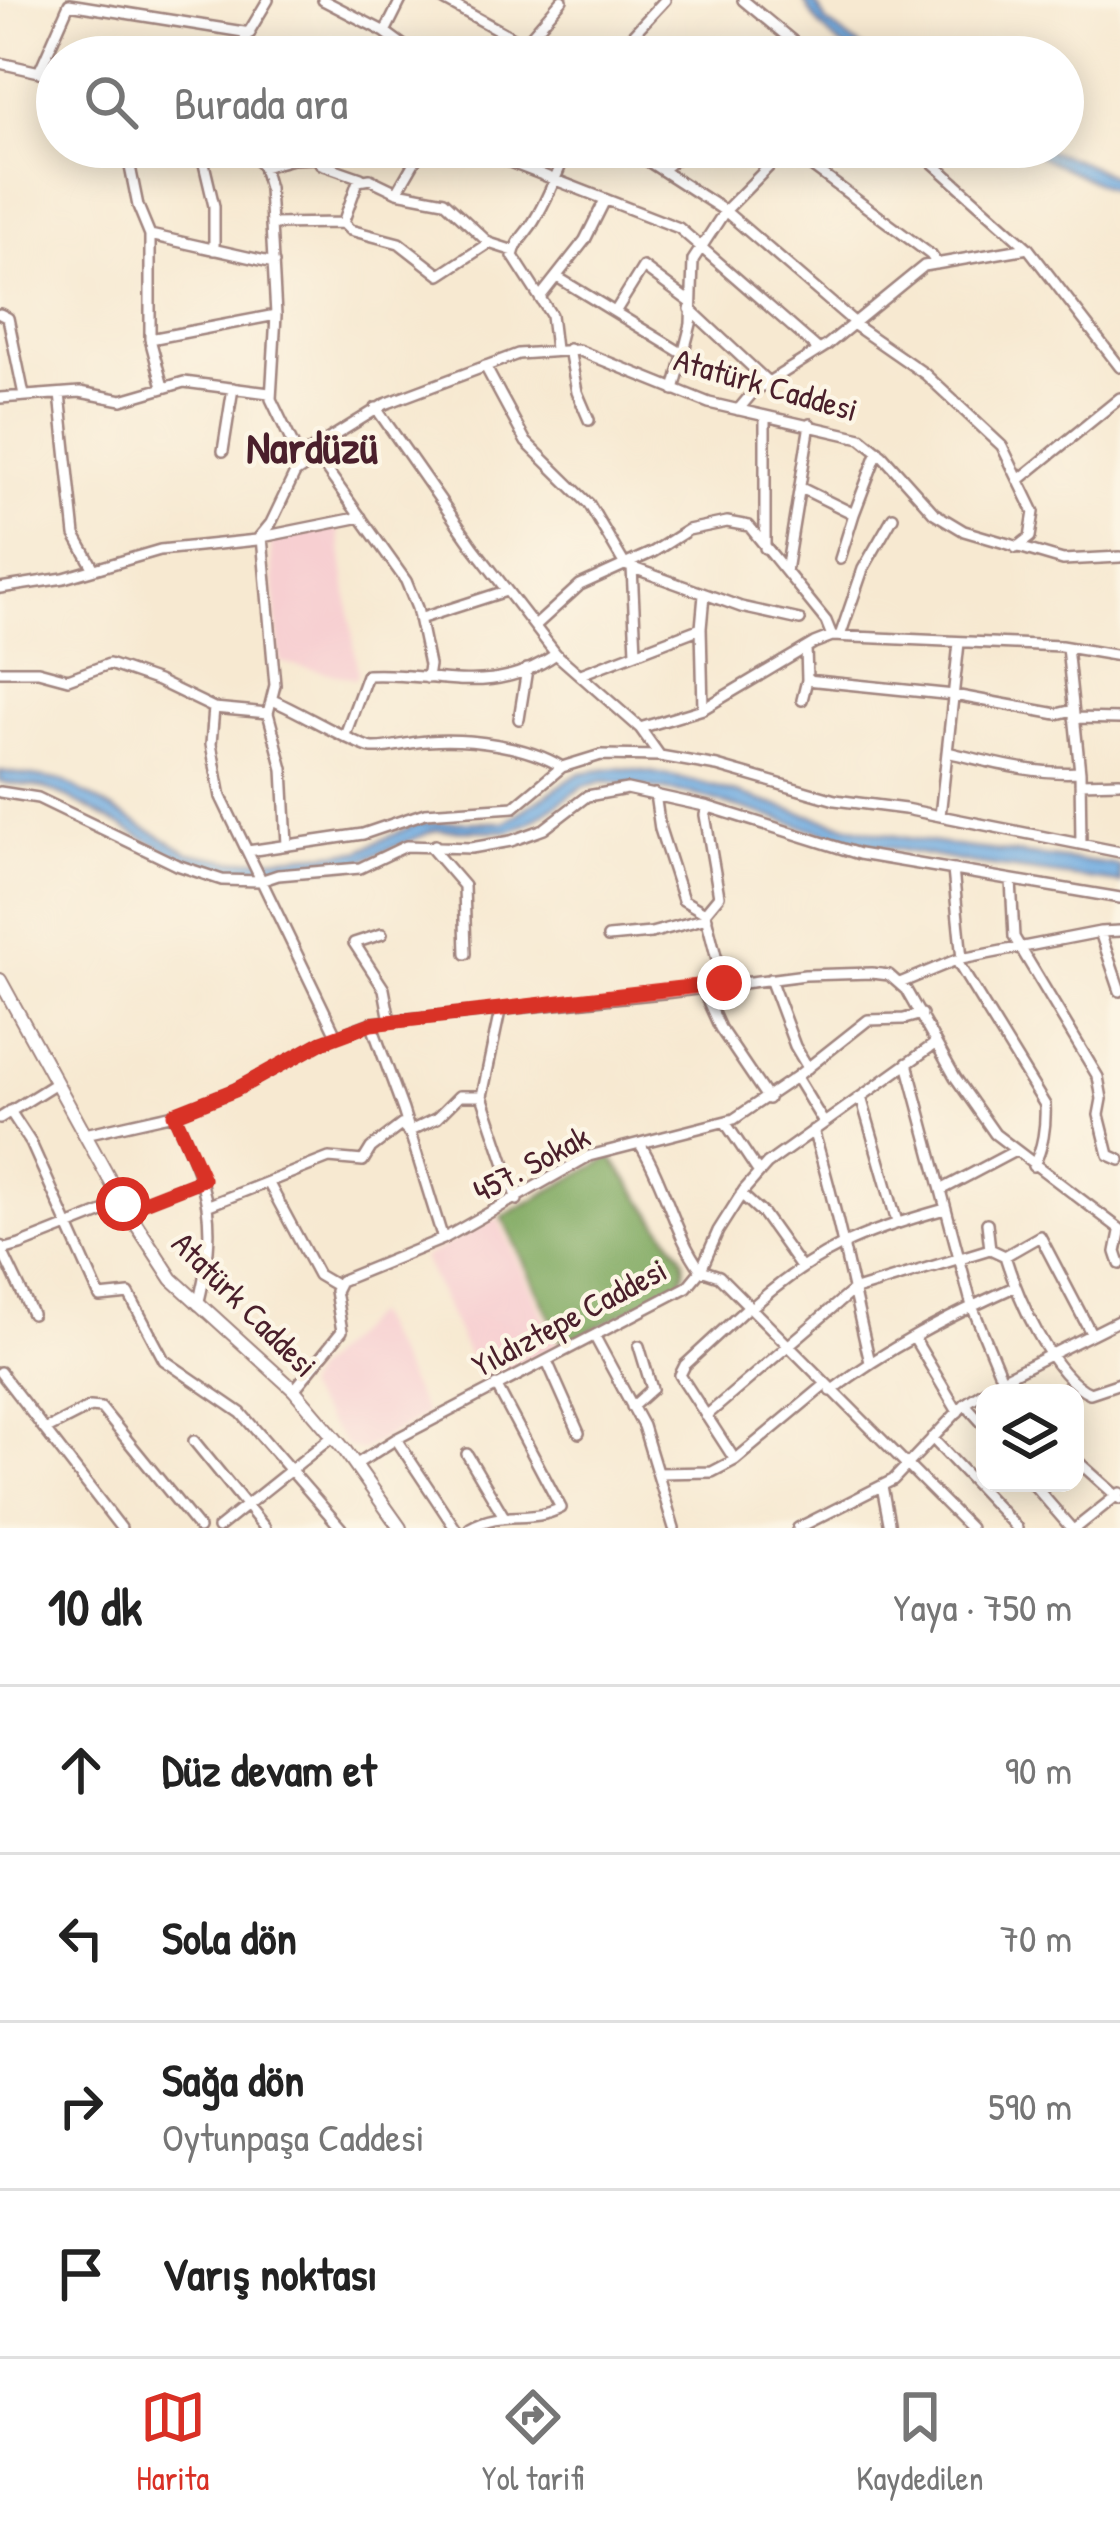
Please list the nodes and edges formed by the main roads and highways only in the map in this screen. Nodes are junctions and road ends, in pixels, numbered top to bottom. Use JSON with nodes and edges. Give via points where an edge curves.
{"nodes":[{"id":1,"x":0,"y":980,"type":"edge"},
{"id":2,"x":400,"y":1528,"type":"edge"}],
"edges":[{"from":1,"to":2,"type":"main road","name":"Atatürk Caddesi","via":[[172,1280],[294,1390]]}]}
